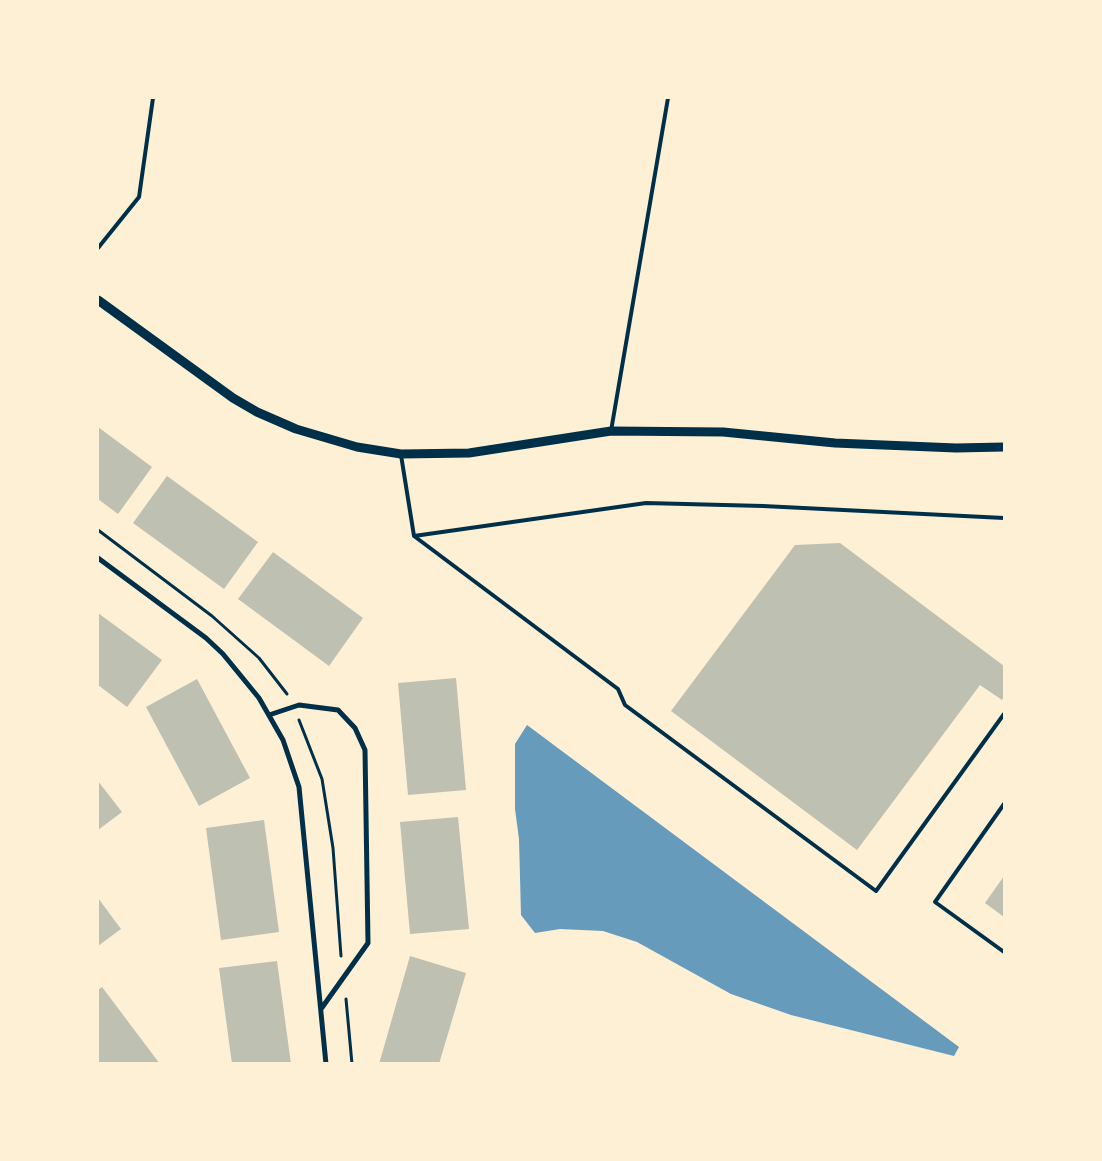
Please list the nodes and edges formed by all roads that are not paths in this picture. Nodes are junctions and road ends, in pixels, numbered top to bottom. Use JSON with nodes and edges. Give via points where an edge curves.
{"nodes":[{"id":1,"x":153,"y":98,"type":"edge"},
{"id":2,"x":668,"y":98,"type":"edge"},
{"id":3,"x":98,"y":248,"type":"edge"},
{"id":4,"x":98,"y":300,"type":"edge"},
{"id":5,"x":611,"y":431,"type":"junction"},
{"id":6,"x":1004,"y":447,"type":"edge"},
{"id":7,"x":401,"y":454,"type":"junction"},
{"id":8,"x":1004,"y":518,"type":"edge"},
{"id":9,"x":414,"y":536,"type":"junction"},
{"id":10,"x":98,"y":558,"type":"edge"},
{"id":11,"x":1004,"y":714,"type":"edge"},
{"id":12,"x":270,"y":715,"type":"junction"},
{"id":13,"x":1004,"y":804,"type":"edge"},
{"id":14,"x":1004,"y":952,"type":"edge"},
{"id":15,"x":321,"y":1010,"type":"junction"},
{"id":16,"x":326,"y":1064,"type":"edge"}],
"edges":[{"from":1,"to":3,"type":"lane","via":[[139,197]]},
{"from":2,"to":5,"type":"lane"},
{"from":4,"to":7,"type":"street","via":[[233,398],[258,412],[296,429],[357,447]]},
{"from":5,"to":6,"type":"street","via":[[723,432],[835,443]]},
{"from":5,"to":7,"type":"street","via":[[469,453]]},
{"from":7,"to":9,"type":"lane"},
{"from":8,"to":9,"type":"lane","via":[[646,503]]},
{"from":9,"to":11,"type":"lane","via":[[618,688],[625,705],[876,891]]},
{"from":10,"to":12,"type":"street","via":[[206,638],[260,698]]},
{"from":12,"to":15,"type":"street","via":[[283,740],[299,787]]},
{"from":12,"to":15,"type":"street","via":[[300,705],[338,710],[355,728],[364,750],[368,943]]},
{"from":13,"to":14,"type":"lane","via":[[935,902]]},
{"from":15,"to":16,"type":"street"}]}
